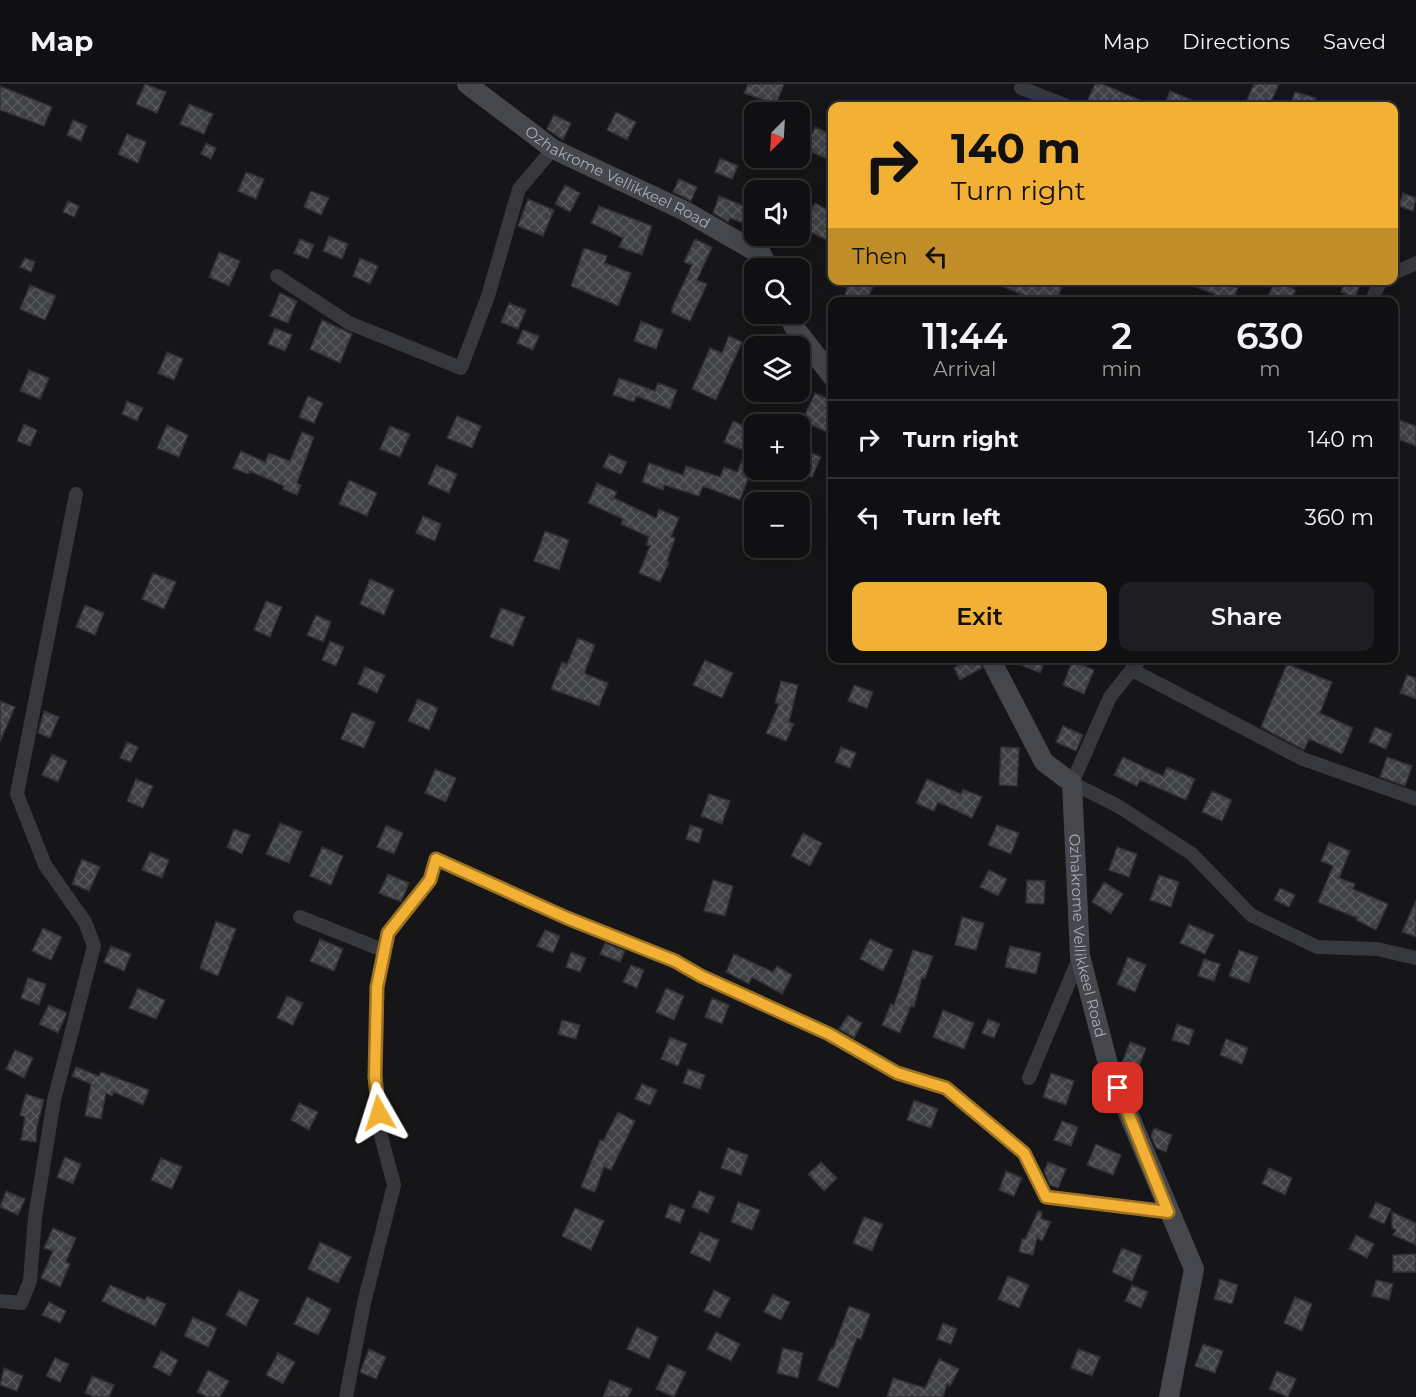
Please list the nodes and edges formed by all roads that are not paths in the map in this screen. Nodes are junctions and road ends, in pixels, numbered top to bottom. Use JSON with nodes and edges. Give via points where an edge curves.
{"nodes":[{"id":1,"x":467,"y":84,"type":"edge"},
{"id":2,"x":1021,"y":88,"type":"dead end"},
{"id":3,"x":1057,"y":102,"type":"edge"},
{"id":4,"x":553,"y":149,"type":"junction"},
{"id":5,"x":763,"y":258,"type":"edge"},
{"id":6,"x":1416,"y":263,"type":"edge"},
{"id":7,"x":1398,"y":271,"type":"edge"},
{"id":8,"x":277,"y":276,"type":"dead end"},
{"id":9,"x":793,"y":324,"type":"edge"},
{"id":10,"x":828,"y":371,"type":"edge"},
{"id":11,"x":76,"y":494,"type":"dead end"},
{"id":12,"x":993,"y":663,"type":"edge"},
{"id":13,"x":1136,"y":664,"type":"edge"},
{"id":14,"x":1071,"y":783,"type":"junction"},
{"id":15,"x":1416,"y":799,"type":"edge"},
{"id":16,"x":300,"y":917,"type":"dead end"},
{"id":17,"x":385,"y":951,"type":"junction"},
{"id":18,"x":1080,"y":956,"type":"junction"},
{"id":19,"x":1416,"y":958,"type":"edge"},
{"id":20,"x":1029,"y":1078,"type":"dead end"},
{"id":21,"x":1168,"y":1212,"type":"junction"},
{"id":22,"x":0,"y":1301,"type":"edge"},
{"id":23,"x":346,"y":1397,"type":"edge"},
{"id":24,"x":1169,"y":1397,"type":"edge"}],
"edges":[{"from":1,"to":4,"type":"main road","name":"Ozhakrome Vellikkeel Road"},
{"from":2,"to":3,"type":"street"},
{"from":4,"to":5,"type":"main road","name":"Ozhakrome Vellikkeel Road","via":[[684,211]]},
{"from":4,"to":8,"type":"street","via":[[519,189],[488,296],[461,368],[349,323]]},
{"from":6,"to":7,"type":"street"},
{"from":9,"to":10,"type":"main road"},
{"from":11,"to":22,"type":"street","via":[[17,794],[45,865],[85,922],[94,946],[54,1100],[35,1217],[30,1281],[21,1303]]},
{"from":12,"to":14,"type":"main road","via":[[1044,762]]},
{"from":13,"to":14,"type":"street","via":[[1110,697]]},
{"from":13,"to":15,"type":"street","via":[[1303,759]]},
{"from":14,"to":18,"type":"main road","name":"Ozhakrome Vellikkeel Road"},
{"from":14,"to":19,"type":"street","via":[[1118,806],[1192,854],[1251,915],[1317,947],[1377,949]]},
{"from":16,"to":17,"type":"street"},
{"from":17,"to":21,"type":"street","via":[[388,933],[430,880],[436,859],[675,961],[829,1034],[897,1073],[946,1088],[1024,1153],[1046,1197]]},
{"from":17,"to":23,"type":"street","via":[[377,987],[375,1077],[380,1132],[394,1185],[364,1303]]},
{"from":18,"to":20,"type":"street"},
{"from":18,"to":21,"type":"main road","name":"Ozhakrome Vellikkeel Road","via":[[1109,1068]]},
{"from":21,"to":24,"type":"main road","name":"Ozhakrome Vellikkeel Road","via":[[1194,1269]]}]}
